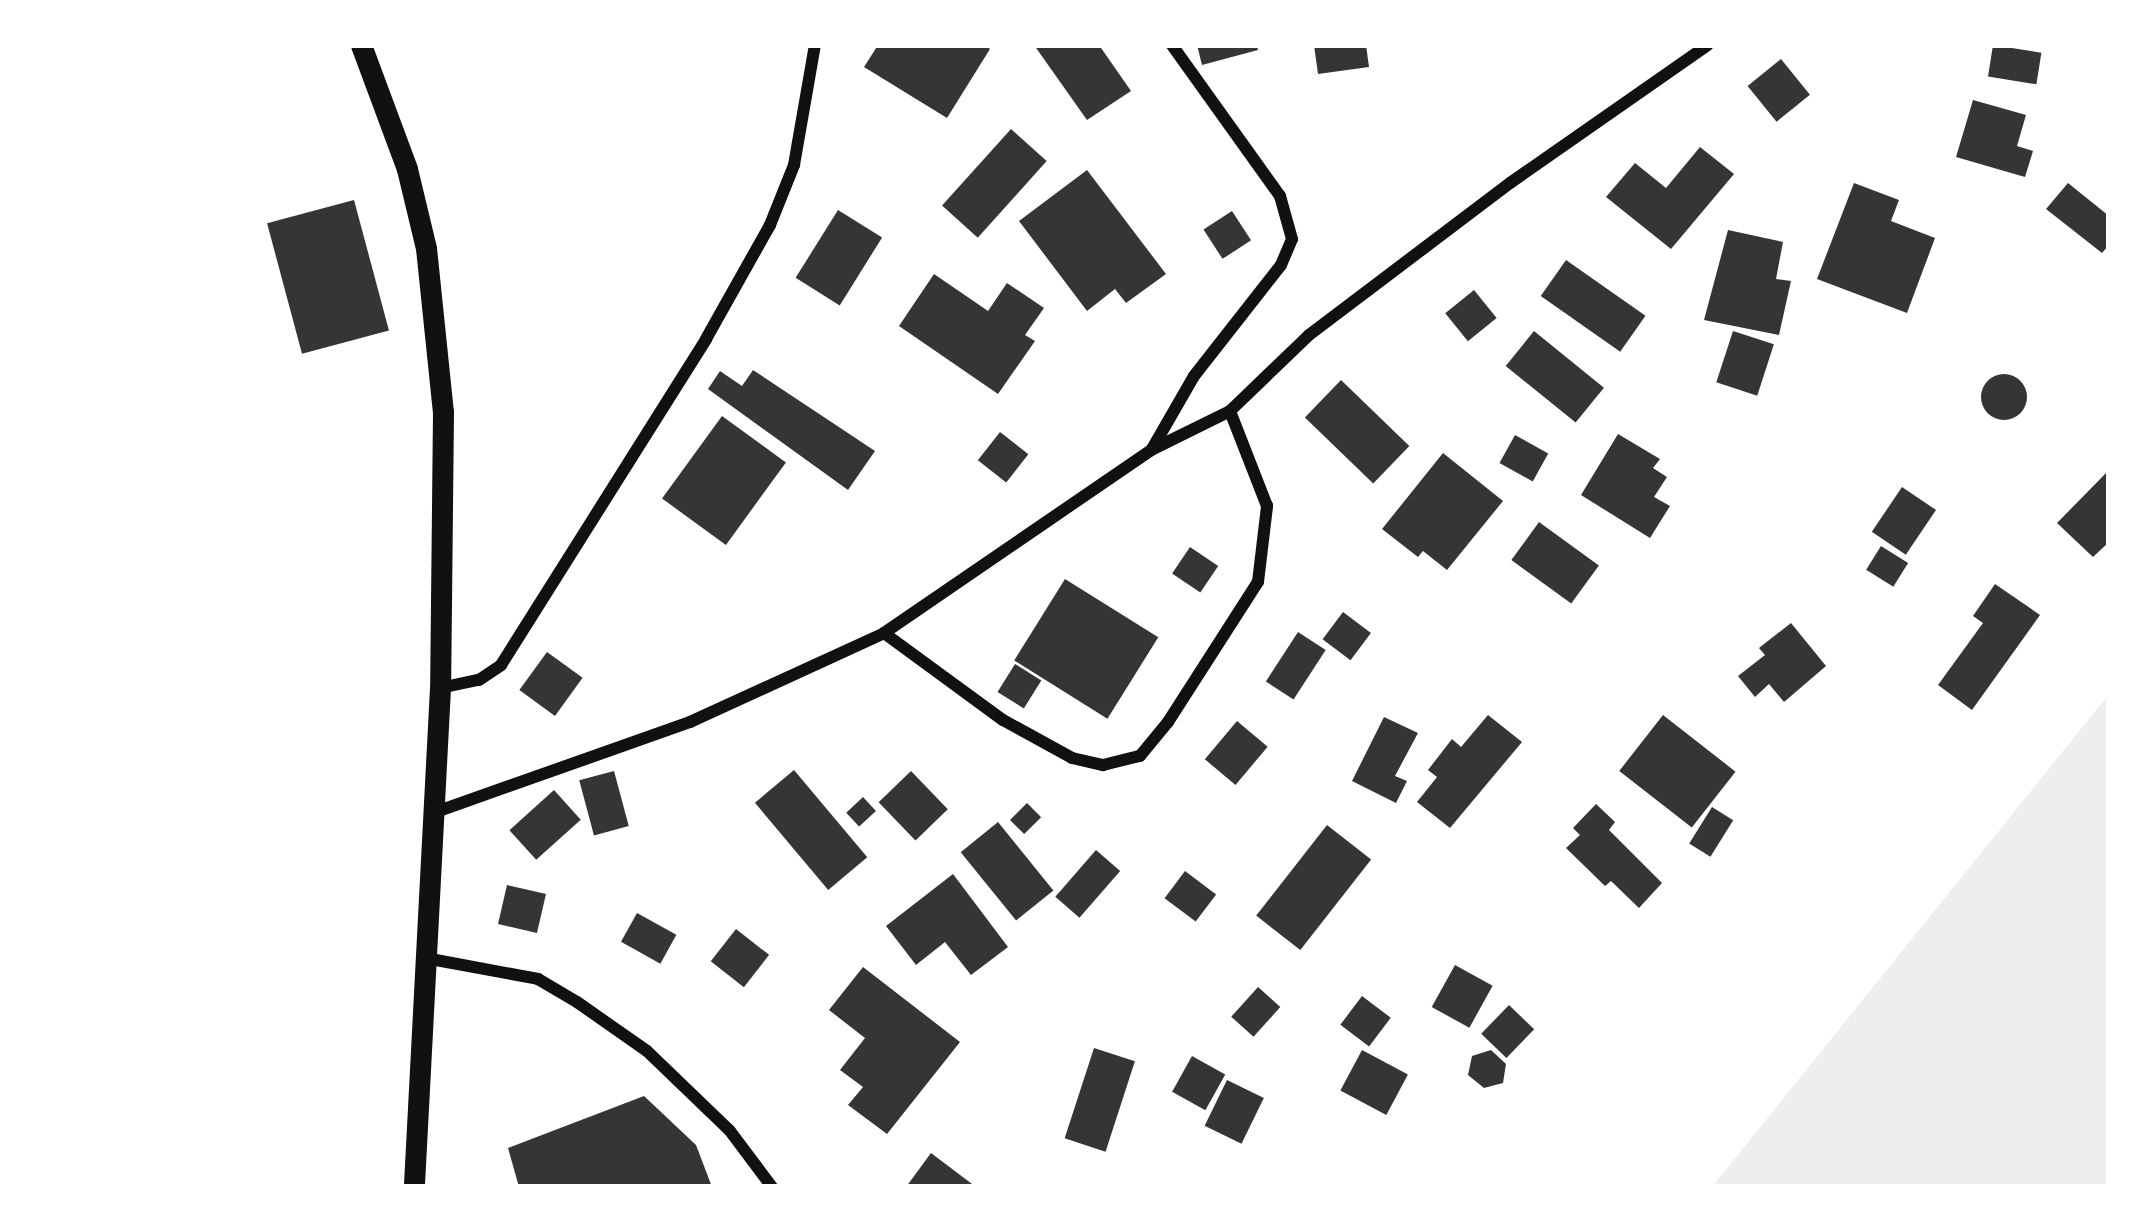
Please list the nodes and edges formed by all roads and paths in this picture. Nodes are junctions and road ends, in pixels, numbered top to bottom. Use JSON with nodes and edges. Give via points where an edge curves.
{"nodes":[{"id":1,"x":361,"y":45,"type":"edge"},
{"id":2,"x":815,"y":45,"type":"edge"},
{"id":3,"x":1172,"y":45,"type":"edge"},
{"id":4,"x":1708,"y":45,"type":"edge"},
{"id":5,"x":1230,"y":410,"type":"junction"},
{"id":6,"x":1151,"y":450,"type":"junction"},
{"id":7,"x":884,"y":633,"type":"junction"},
{"id":8,"x":440,"y":688,"type":"junction"},
{"id":9,"x":432,"y":813,"type":"junction"},
{"id":10,"x":425,"y":958,"type":"junction"},
{"id":11,"x":414,"y":1187,"type":"edge"},
{"id":12,"x":772,"y":1187,"type":"edge"}],
"edges":[{"from":1,"to":8,"type":"street","via":[[407,169],[439,330]]},
{"from":2,"to":8,"type":"street","via":[[794,165],[706,339],[501,665],[479,680]]},
{"from":3,"to":6,"type":"street","via":[[1280,196],[1292,239],[1282,265],[1194,376]]},
{"from":4,"to":5,"type":"street","via":[[1310,335]]},
{"from":5,"to":6,"type":"street"},
{"from":5,"to":7,"type":"street","via":[[1267,506],[1258,582],[1140,756],[1103,765],[1072,758],[1004,720]]},
{"from":6,"to":7,"type":"street"},
{"from":7,"to":9,"type":"street","via":[[690,722]]},
{"from":8,"to":9,"type":"street"},
{"from":9,"to":10,"type":"street"},
{"from":10,"to":11,"type":"street"},
{"from":10,"to":12,"type":"street","via":[[538,979],[577,1002],[647,1051],[730,1131]]}]}
